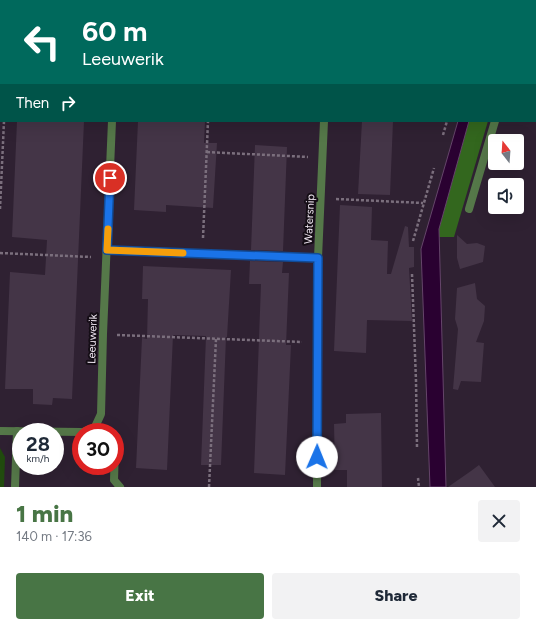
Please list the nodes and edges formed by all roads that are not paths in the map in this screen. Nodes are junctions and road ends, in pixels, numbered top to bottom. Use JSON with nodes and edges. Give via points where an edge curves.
{"nodes":[{"id":1,"x":112,"y":122,"type":"edge"},
{"id":2,"x":324,"y":122,"type":"edge"},
{"id":3,"x":495,"y":122,"type":"edge"},
{"id":4,"x":469,"y":209,"type":"dead end"},
{"id":5,"x":107,"y":254,"type":"junction"},
{"id":6,"x":318,"y":258,"type":"junction"},
{"id":7,"x":99,"y":423,"type":"edge"},
{"id":8,"x":0,"y":431,"type":"edge"},
{"id":9,"x":12,"y":431,"type":"edge"},
{"id":10,"x":16,"y":475,"type":"edge"},
{"id":11,"x":114,"y":475,"type":"edge"},
{"id":12,"x":15,"y":487,"type":"edge"},
{"id":13,"x":120,"y":487,"type":"edge"},
{"id":14,"x":317,"y":487,"type":"edge"}],
"edges":[{"from":1,"to":5,"type":"street","name":"Leeuwerik"},
{"from":2,"to":6,"type":"street","name":"Watersnip"},
{"from":3,"to":4,"type":"street"},
{"from":5,"to":6,"type":"street"},
{"from":5,"to":7,"type":"street","name":"Leeuwerik"},
{"from":6,"to":14,"type":"street","name":"Watersnip"},
{"from":8,"to":9,"type":"street","name":"Leeuwerik"},
{"from":10,"to":12,"type":"street"},
{"from":11,"to":13,"type":"street","via":[[114,480]]}]}
